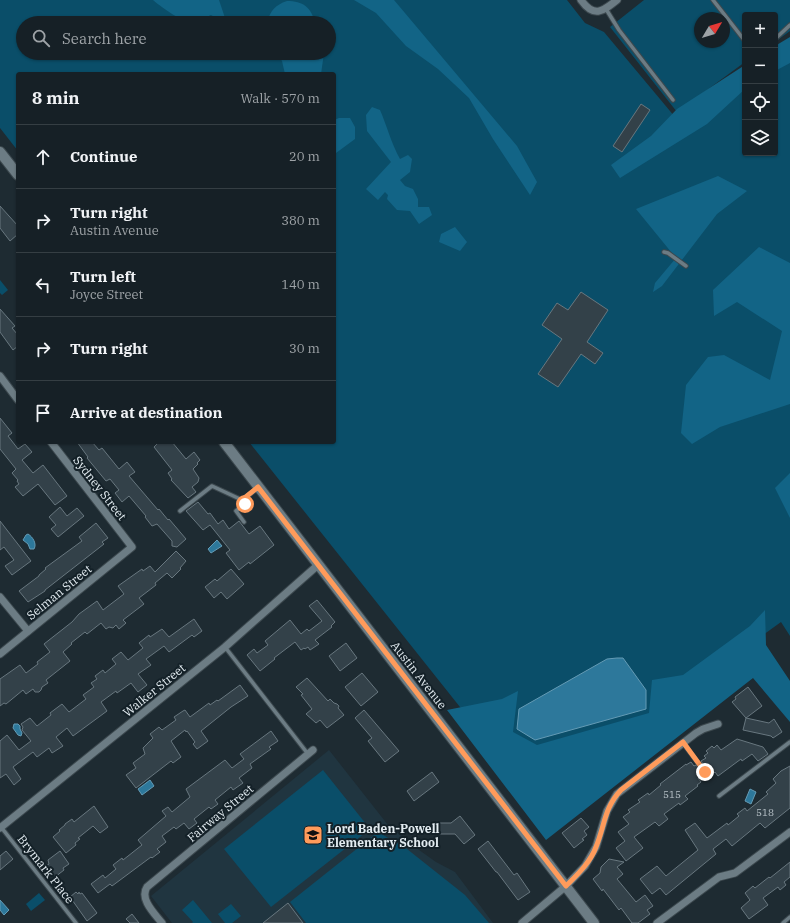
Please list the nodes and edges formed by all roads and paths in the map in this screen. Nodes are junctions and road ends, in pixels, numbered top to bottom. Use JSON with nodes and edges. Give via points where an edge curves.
{"nodes":[{"id":1,"x":581,"y":0,"type":"edge"},
{"id":2,"x":617,"y":0,"type":"edge"},
{"id":3,"x":713,"y":0,"type":"edge"},
{"id":4,"x":604,"y":9,"type":"junction"},
{"id":5,"x":790,"y":26,"type":"edge"},
{"id":6,"x":778,"y":36,"type":"edge"},
{"id":7,"x":742,"y":37,"type":"edge"},
{"id":8,"x":673,"y":100,"type":"dead end"},
{"id":9,"x":0,"y":152,"type":"edge"},
{"id":10,"x":16,"y":172,"type":"edge"},
{"id":11,"x":664,"y":252,"type":"dead end"},
{"id":12,"x":686,"y":266,"type":"dead end"},
{"id":13,"x":0,"y":376,"type":"edge"},
{"id":14,"x":16,"y":397,"type":"edge"},
{"id":15,"x":53,"y":444,"type":"edge"},
{"id":16,"x":226,"y":444,"type":"edge"},
{"id":17,"x":258,"y":487,"type":"junction"},
{"id":18,"x":242,"y":500,"type":"junction"},
{"id":19,"x":180,"y":511,"type":"dead end"},
{"id":20,"x":244,"y":522,"type":"dead end"},
{"id":21,"x":132,"y":547,"type":"joint"},
{"id":22,"x":318,"y":565,"type":"junction"},
{"id":23,"x":0,"y":597,"type":"edge"},
{"id":24,"x":28,"y":631,"type":"junction"},
{"id":25,"x":225,"y":647,"type":"junction"},
{"id":26,"x":0,"y":654,"type":"edge"},
{"id":27,"x":718,"y":724,"type":"dead end"},
{"id":28,"x":683,"y":742,"type":"junction"},
{"id":29,"x":790,"y":742,"type":"edge"},
{"id":30,"x":310,"y":752,"type":"joint"},
{"id":31,"x":705,"y":772,"type":"dead end"},
{"id":32,"x":719,"y":796,"type":"dead end"},
{"id":33,"x":0,"y":828,"type":"edge"},
{"id":34,"x":789,"y":835,"type":"edge"},
{"id":35,"x":566,"y":886,"type":"junction"},
{"id":36,"x":790,"y":917,"type":"edge"},
{"id":37,"x":76,"y":923,"type":"edge"},
{"id":38,"x":162,"y":923,"type":"edge"},
{"id":39,"x":522,"y":923,"type":"edge"},
{"id":40,"x":594,"y":923,"type":"edge"},
{"id":41,"x":657,"y":923,"type":"edge"},
{"id":42,"x":783,"y":923,"type":"edge"}],
"edges":[{"from":1,"to":4,"type":"street","via":[[586,8],[592,11],[599,12]]},
{"from":2,"to":4,"type":"street"},
{"from":3,"to":7,"type":"lane"},
{"from":4,"to":8,"type":"lane"},
{"from":5,"to":6,"type":"lane"},
{"from":9,"to":10,"type":"main road"},
{"from":11,"to":12,"type":"lane"},
{"from":13,"to":14,"type":"street"},
{"from":15,"to":21,"type":"street","name":"Sydney Street"},
{"from":16,"to":17,"type":"main road","name":"Austin Avenue"},
{"from":17,"to":18,"type":"lane"},
{"from":17,"to":22,"type":"main road","name":"Austin Avenue"},
{"from":18,"to":19,"type":"lane","via":[[212,486]]},
{"from":18,"to":20,"type":"lane","via":[[245,504],[236,511]]},
{"from":21,"to":24,"type":"street","name":"Selman Street"},
{"from":22,"to":25,"type":"street","name":"Walker Street"},
{"from":22,"to":35,"type":"main road","name":"Austin Avenue"},
{"from":23,"to":24,"type":"street"},
{"from":24,"to":26,"type":"street","name":"Selman Street"},
{"from":25,"to":30,"type":"lane"},
{"from":25,"to":33,"type":"street","name":"Walker Street"},
{"from":27,"to":28,"type":"street","via":[[703,729]]},
{"from":28,"to":31,"type":"lane"},
{"from":28,"to":35,"type":"street","via":[[617,794],[606,811],[593,854]]},
{"from":29,"to":32,"type":"lane"},
{"from":30,"to":38,"type":"street","name":"Fairway Street","via":[[147,887],[144,894],[148,904]]},
{"from":33,"to":37,"type":"lane","name":"Brymark Place"},
{"from":34,"to":41,"type":"street","via":[[735,873],[719,877]]},
{"from":35,"to":39,"type":"street"},
{"from":35,"to":40,"type":"main road","name":"Austin Avenue"},
{"from":36,"to":42,"type":"lane"}]}
